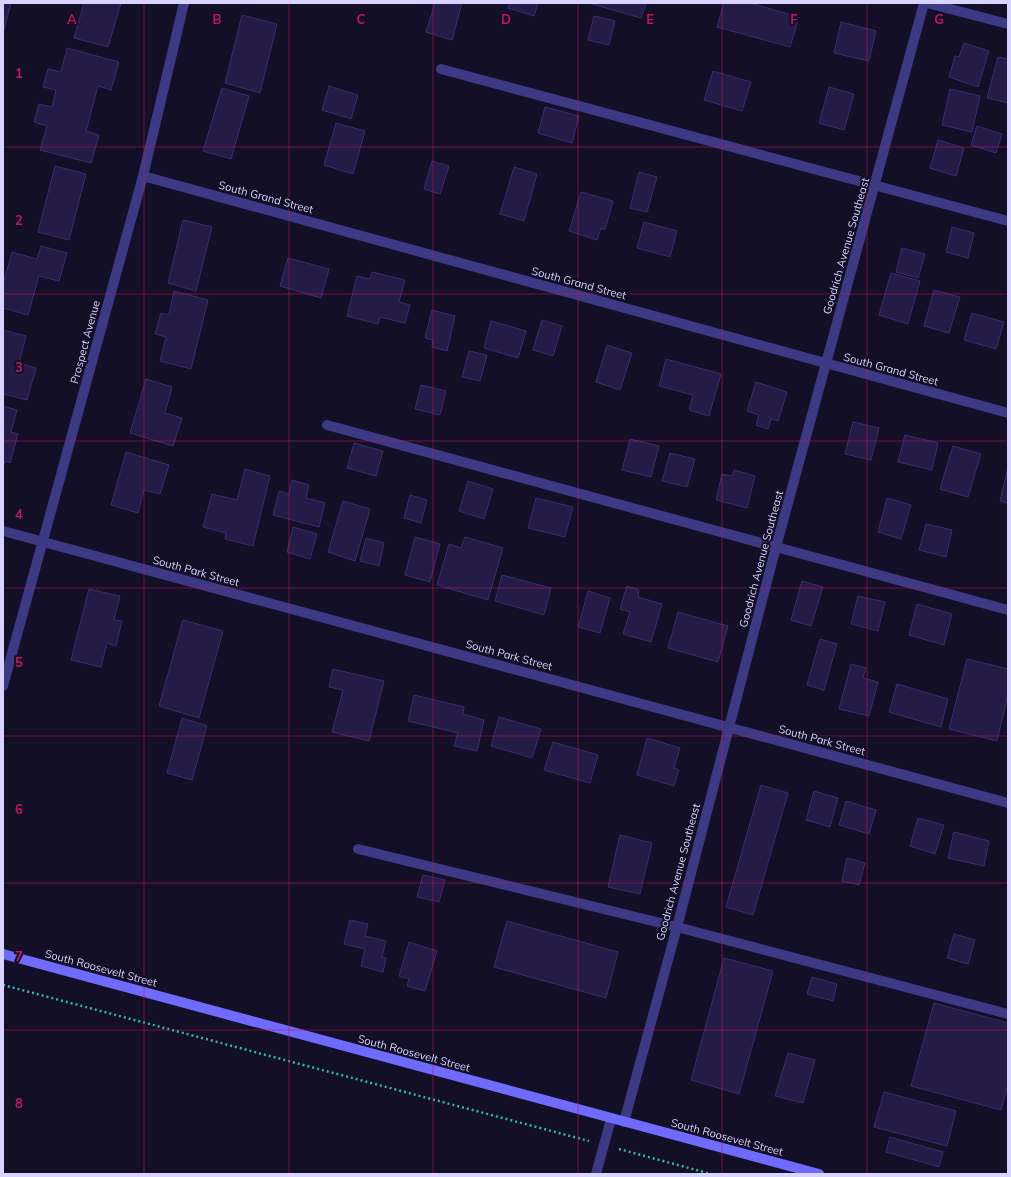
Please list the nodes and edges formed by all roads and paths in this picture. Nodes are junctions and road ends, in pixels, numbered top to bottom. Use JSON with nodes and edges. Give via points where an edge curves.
{"nodes":[{"id":1,"x":184,"y":3,"type":"edge"},
{"id":2,"x":925,"y":3,"type":"edge"},
{"id":3,"x":1008,"y":24,"type":"edge"},
{"id":4,"x":441,"y":69,"type":"dead end"},
{"id":5,"x":143,"y":176,"type":"junction"},
{"id":6,"x":875,"y":185,"type":"junction"},
{"id":7,"x":1008,"y":221,"type":"edge"},
{"id":8,"x":825,"y":364,"type":"junction"},
{"id":9,"x":1008,"y":413,"type":"edge"},
{"id":10,"x":327,"y":425,"type":"dead end"},
{"id":11,"x":3,"y":531,"type":"edge"},
{"id":12,"x":42,"y":542,"type":"junction"},
{"id":13,"x":776,"y":547,"type":"junction"},
{"id":14,"x":1008,"y":610,"type":"edge"},
{"id":15,"x":3,"y":686,"type":"edge"},
{"id":16,"x":728,"y":727,"type":"junction"},
{"id":17,"x":1008,"y":803,"type":"edge"},
{"id":18,"x":358,"y":849,"type":"dead end"},
{"id":19,"x":677,"y":926,"type":"junction"},
{"id":20,"x":3,"y":954,"type":"edge"},
{"id":21,"x":3,"y":985,"type":"edge"},
{"id":22,"x":1008,"y":1014,"type":"edge"},
{"id":23,"x":611,"y":1119,"type":"junction"},
{"id":24,"x":624,"y":1122,"type":"junction"},
{"id":25,"x":603,"y":1145,"type":"junction"},
{"id":26,"x":801,"y":1172,"type":"edge"},
{"id":27,"x":596,"y":1174,"type":"edge"},
{"id":28,"x":711,"y":1174,"type":"edge"},
{"id":29,"x":819,"y":1174,"type":"edge"}],
"edges":[{"from":1,"to":5,"type":"street","name":"Prospect Avenue"},
{"from":2,"to":3,"type":"street"},
{"from":2,"to":6,"type":"street","name":"Goodrich Avenue Southeast"},
{"from":4,"to":6,"type":"street"},
{"from":5,"to":8,"type":"street","name":"South Grand Street"},
{"from":5,"to":12,"type":"street","name":"Prospect Avenue"},
{"from":6,"to":7,"type":"street"},
{"from":6,"to":8,"type":"street","name":"Goodrich Avenue Southeast"},
{"from":8,"to":9,"type":"street","name":"South Grand Street"},
{"from":8,"to":13,"type":"street","name":"Goodrich Avenue Southeast"},
{"from":10,"to":13,"type":"street"},
{"from":11,"to":12,"type":"street","name":"South Park Street"},
{"from":12,"to":15,"type":"street","name":"Prospect Avenue"},
{"from":12,"to":16,"type":"street","name":"South Park Street"},
{"from":13,"to":14,"type":"street"},
{"from":13,"to":16,"type":"street","name":"Goodrich Avenue Southeast"},
{"from":16,"to":17,"type":"street","name":"South Park Street"},
{"from":16,"to":19,"type":"street","name":"Goodrich Avenue Southeast"},
{"from":18,"to":19,"type":"street"},
{"from":19,"to":22,"type":"street"},
{"from":19,"to":24,"type":"street","name":"Goodrich Avenue Southeast"},
{"from":20,"to":23,"type":"street","name":"South Roosevelt Street"},
{"from":21,"to":25,"type":"path"},
{"from":23,"to":24,"type":"street","name":"South Roosevelt Street"},
{"from":23,"to":25,"type":"street"},
{"from":24,"to":26,"type":"street","name":"South Roosevelt Street"},
{"from":25,"to":27,"type":"street"},
{"from":25,"to":28,"type":"path"},
{"from":26,"to":29,"type":"street","name":"South Roosevelt Street"}]}
